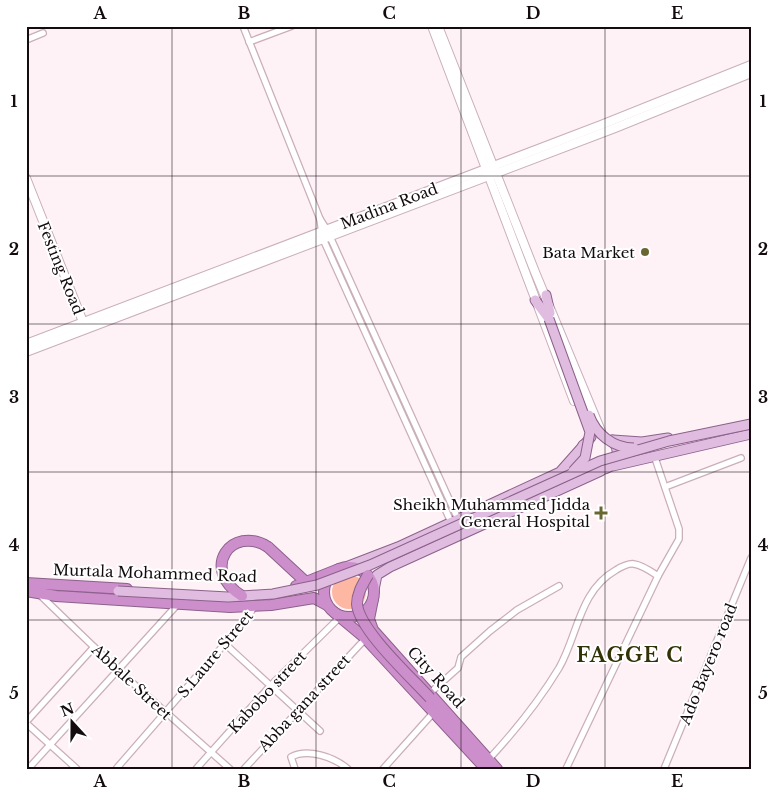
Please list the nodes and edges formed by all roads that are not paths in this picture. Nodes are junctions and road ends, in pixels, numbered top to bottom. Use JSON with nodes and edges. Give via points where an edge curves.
{"nodes":[{"id":1,"x":243,"y":26,"type":"edge"},
{"id":2,"x":292,"y":26,"type":"edge"},
{"id":3,"x":432,"y":26,"type":"edge"},
{"id":4,"x":438,"y":26,"type":"edge"},
{"id":5,"x":43,"y":33,"type":"dead end"},
{"id":6,"x":26,"y":40,"type":"edge"},
{"id":7,"x":249,"y":42,"type":"junction"},
{"id":8,"x":751,"y":65,"type":"edge"},
{"id":9,"x":751,"y":73,"type":"edge"},
{"id":10,"x":740,"y":74,"type":"junction"},
{"id":11,"x":491,"y":171,"type":"junction"},
{"id":12,"x":26,"y":178,"type":"edge"},
{"id":13,"x":325,"y":235,"type":"junction"},
{"id":14,"x":546,"y":295,"type":"junction"},
{"id":15,"x":535,"y":300,"type":"junction"},
{"id":16,"x":550,"y":318,"type":"junction"},
{"id":17,"x":84,"y":326,"type":"junction"},
{"id":18,"x":26,"y":344,"type":"edge"},
{"id":19,"x":26,"y":352,"type":"edge"},
{"id":20,"x":751,"y":423,"type":"edge"},
{"id":21,"x":751,"y":430,"type":"edge"},
{"id":22,"x":751,"y":434,"type":"edge"},
{"id":23,"x":603,"y":435,"type":"junction"},
{"id":24,"x":613,"y":440,"type":"junction"},
{"id":25,"x":584,"y":443,"type":"junction"},
{"id":26,"x":639,"y":448,"type":"junction"},
{"id":27,"x":654,"y":455,"type":"junction"},
{"id":28,"x":741,"y":458,"type":"dead end"},
{"id":29,"x":613,"y":466,"type":"junction"},
{"id":30,"x":604,"y":470,"type":"junction"},
{"id":31,"x":569,"y":474,"type":"junction"},
{"id":32,"x":665,"y":487,"type":"junction"},
{"id":33,"x":455,"y":520,"type":"junction"},
{"id":34,"x":751,"y":558,"type":"edge"},
{"id":35,"x":342,"y":568,"type":"junction"},
{"id":36,"x":370,"y":573,"type":"junction"},
{"id":37,"x":658,"y":576,"type":"junction"},
{"id":38,"x":26,"y":583,"type":"edge"},
{"id":39,"x":306,"y":583,"type":"junction"},
{"id":40,"x":559,"y":586,"type":"dead end"},
{"id":41,"x":31,"y":592,"type":"edge"},
{"id":42,"x":92,"y":593,"type":"junction"},
{"id":43,"x":118,"y":594,"type":"junction"},
{"id":44,"x":373,"y":595,"type":"junction"},
{"id":45,"x":242,"y":596,"type":"junction"},
{"id":46,"x":177,"y":604,"type":"junction"},
{"id":47,"x":255,"y":606,"type":"junction"},
{"id":48,"x":332,"y":609,"type":"junction"},
{"id":49,"x":373,"y":630,"type":"junction"},
{"id":50,"x":365,"y":638,"type":"junction"},
{"id":51,"x":224,"y":643,"type":"junction"},
{"id":52,"x":94,"y":647,"type":"junction"},
{"id":53,"x":118,"y":670,"type":"junction"},
{"id":54,"x":271,"y":685,"type":"junction"},
{"id":55,"x":430,"y":695,"type":"junction"},
{"id":56,"x":437,"y":708,"type":"junction"},
{"id":57,"x":297,"y":710,"type":"junction"},
{"id":58,"x":166,"y":713,"type":"junction"},
{"id":59,"x":26,"y":722,"type":"edge"},
{"id":60,"x":320,"y":731,"type":"dead end"},
{"id":61,"x":50,"y":744,"type":"junction"},
{"id":62,"x":212,"y":752,"type":"junction"},
{"id":63,"x":341,"y":766,"type":"edge"},
{"id":64,"x":484,"y":766,"type":"edge"},
{"id":65,"x":28,"y":769,"type":"edge"},
{"id":66,"x":77,"y":769,"type":"edge"},
{"id":67,"x":116,"y":769,"type":"edge"},
{"id":68,"x":196,"y":769,"type":"edge"},
{"id":69,"x":230,"y":769,"type":"edge"},
{"id":70,"x":244,"y":769,"type":"edge"},
{"id":71,"x":295,"y":769,"type":"edge"},
{"id":72,"x":348,"y":769,"type":"edge"},
{"id":73,"x":383,"y":769,"type":"edge"},
{"id":74,"x":497,"y":769,"type":"edge"},
{"id":75,"x":566,"y":769,"type":"edge"},
{"id":76,"x":664,"y":769,"type":"edge"}],
"edges":[{"from":1,"to":7,"type":"street"},
{"from":2,"to":7,"type":"street"},
{"from":3,"to":11,"type":"main road"},
{"from":4,"to":11,"type":"main road"},
{"from":5,"to":6,"type":"street"},
{"from":7,"to":13,"type":"street"},
{"from":8,"to":10,"type":"main road","name":"Madina Road"},
{"from":9,"to":10,"type":"main road","name":"Madina Road"},
{"from":10,"to":11,"type":"main road","name":"Madina Road"},
{"from":11,"to":13,"type":"main road","name":"Madina Road"},
{"from":11,"to":14,"type":"main road"},
{"from":11,"to":15,"type":"main road"},
{"from":12,"to":17,"type":"main road","name":"Festing Road"},
{"from":13,"to":17,"type":"main road","name":"Madina Road"},
{"from":13,"to":33,"type":"street"},
{"from":14,"to":16,"type":"main road"},
{"from":14,"to":23,"type":"main road"},
{"from":15,"to":16,"type":"main road"},
{"from":15,"to":25,"type":"main road","via":[[581,417]]},
{"from":16,"to":26,"type":"main road","bridge":true,"via":[[597,430],[613,443]]},
{"from":16,"to":31,"type":"main road","bridge":true,"via":[[590,432],[585,458]]},
{"from":17,"to":18,"type":"main road","name":"Madina Road"},
{"from":17,"to":19,"type":"main road","name":"Madina Road"},
{"from":20,"to":24,"type":"main road","via":[[654,440]]},
{"from":20,"to":26,"type":"main road","bridge":true},
{"from":21,"to":36,"type":"main road","via":[[670,446],[602,466]]},
{"from":22,"to":27,"type":"main road"},
{"from":23,"to":24,"type":"main road"},
{"from":23,"to":25,"type":"main road","via":[[595,435]]},
{"from":24,"to":29,"type":"main road","via":[[618,450]]},
{"from":25,"to":30,"type":"main road","via":[[581,452],[585,464],[597,471]]},
{"from":25,"to":33,"type":"main road","via":[[560,472]]},
{"from":26,"to":31,"type":"main road","bridge":true},
{"from":27,"to":29,"type":"main road"},
{"from":27,"to":32,"type":"street"},
{"from":28,"to":32,"type":"street"},
{"from":29,"to":30,"type":"main road"},
{"from":30,"to":44,"type":"main road","via":[[390,567],[378,575]]},
{"from":31,"to":45,"type":"main road","bridge":true,"via":[[344,576],[294,591]]},
{"from":32,"to":37,"type":"street","via":[[680,534]]},
{"from":33,"to":35,"type":"main road","via":[[371,559]]},
{"from":34,"to":76,"type":"street","name":"Ado Bayero road"},
{"from":35,"to":39,"type":"highway","name":"Murtala Mohammed Road"},
{"from":35,"to":44,"type":"highway","via":[[356,568],[365,573],[371,580]]},
{"from":35,"to":48,"type":"highway","via":[[328,578],[323,592]]},
{"from":36,"to":43,"type":"main road","via":[[319,591],[274,599],[228,602]]},
{"from":36,"to":55,"type":"highway","bridge":true,"via":[[357,602],[363,624]]},
{"from":37,"to":64,"type":"street","via":[[634,564],[623,566],[600,583],[576,622],[559,668],[520,725]]},
{"from":37,"to":75,"type":"street"},
{"from":38,"to":42,"type":"highway","name":"Murtala Mohammed Road"},
{"from":39,"to":42,"type":"highway","name":"Murtala Mohammed Road","via":[[273,591],[239,594]]},
{"from":39,"to":45,"type":"highway","name":"City Road","bridge":true,"via":[[268,547],[253,541],[239,542],[223,557],[221,571],[224,580]]},
{"from":39,"to":48,"type":"highway","name":"City Road"},
{"from":40,"to":55,"type":"street","via":[[517,610],[490,631],[462,657],[458,668]]},
{"from":41,"to":42,"type":"highway","name":"Murtala Mohammed Road"},
{"from":41,"to":52,"type":"street","name":"Abbale Street"},
{"from":42,"to":43,"type":"main road"},
{"from":42,"to":46,"type":"highway","name":"Murtala Mohammed Road"},
{"from":43,"to":45,"type":"main road","bridge":true},
{"from":44,"to":48,"type":"highway","via":[[370,606],[357,616],[350,617]]},
{"from":44,"to":49,"type":"highway","via":[[369,619]]},
{"from":46,"to":47,"type":"highway","name":"Murtala Mohammed Road"},
{"from":46,"to":53,"type":"street"},
{"from":47,"to":48,"type":"highway","name":"Murtala Mohammed Road","via":[[314,598]]},
{"from":47,"to":51,"type":"street","name":"S.Laure Street"},
{"from":48,"to":50,"type":"highway","name":"City Road"},
{"from":48,"to":54,"type":"street","name":"Kabobo street"},
{"from":49,"to":50,"type":"street","name":"Abba gana street"},
{"from":49,"to":55,"type":"highway","name":"City Road"},
{"from":50,"to":56,"type":"highway","name":"City Road"},
{"from":50,"to":57,"type":"street","name":"Abba gana street"},
{"from":51,"to":54,"type":"street"},
{"from":51,"to":58,"type":"street","name":"S.Laure Street"},
{"from":52,"to":53,"type":"street","name":"Abbale Street"},
{"from":52,"to":59,"type":"street"},
{"from":53,"to":58,"type":"street","name":"Abbale Street"},
{"from":53,"to":61,"type":"street"},
{"from":54,"to":57,"type":"street"},
{"from":54,"to":62,"type":"street","name":"Kabobo street"},
{"from":55,"to":56,"type":"highway"},
{"from":56,"to":64,"type":"highway","name":"City Road"},
{"from":56,"to":73,"type":"street"},
{"from":57,"to":60,"type":"street"},
{"from":57,"to":70,"type":"street","name":"Abba gana street"},
{"from":58,"to":62,"type":"street","name":"Abbale Street"},
{"from":58,"to":67,"type":"street","name":"S.Laure Street"},
{"from":59,"to":61,"type":"street"},
{"from":61,"to":65,"type":"street"},
{"from":61,"to":66,"type":"street"},
{"from":62,"to":68,"type":"street","name":"Kabobo street"},
{"from":62,"to":69,"type":"street","name":"Abbale Street"},
{"from":63,"to":71,"type":"street","via":[[305,752],[292,757]]},
{"from":63,"to":72,"type":"street"},
{"from":64,"to":74,"type":"highway","name":"City Road"}]}
